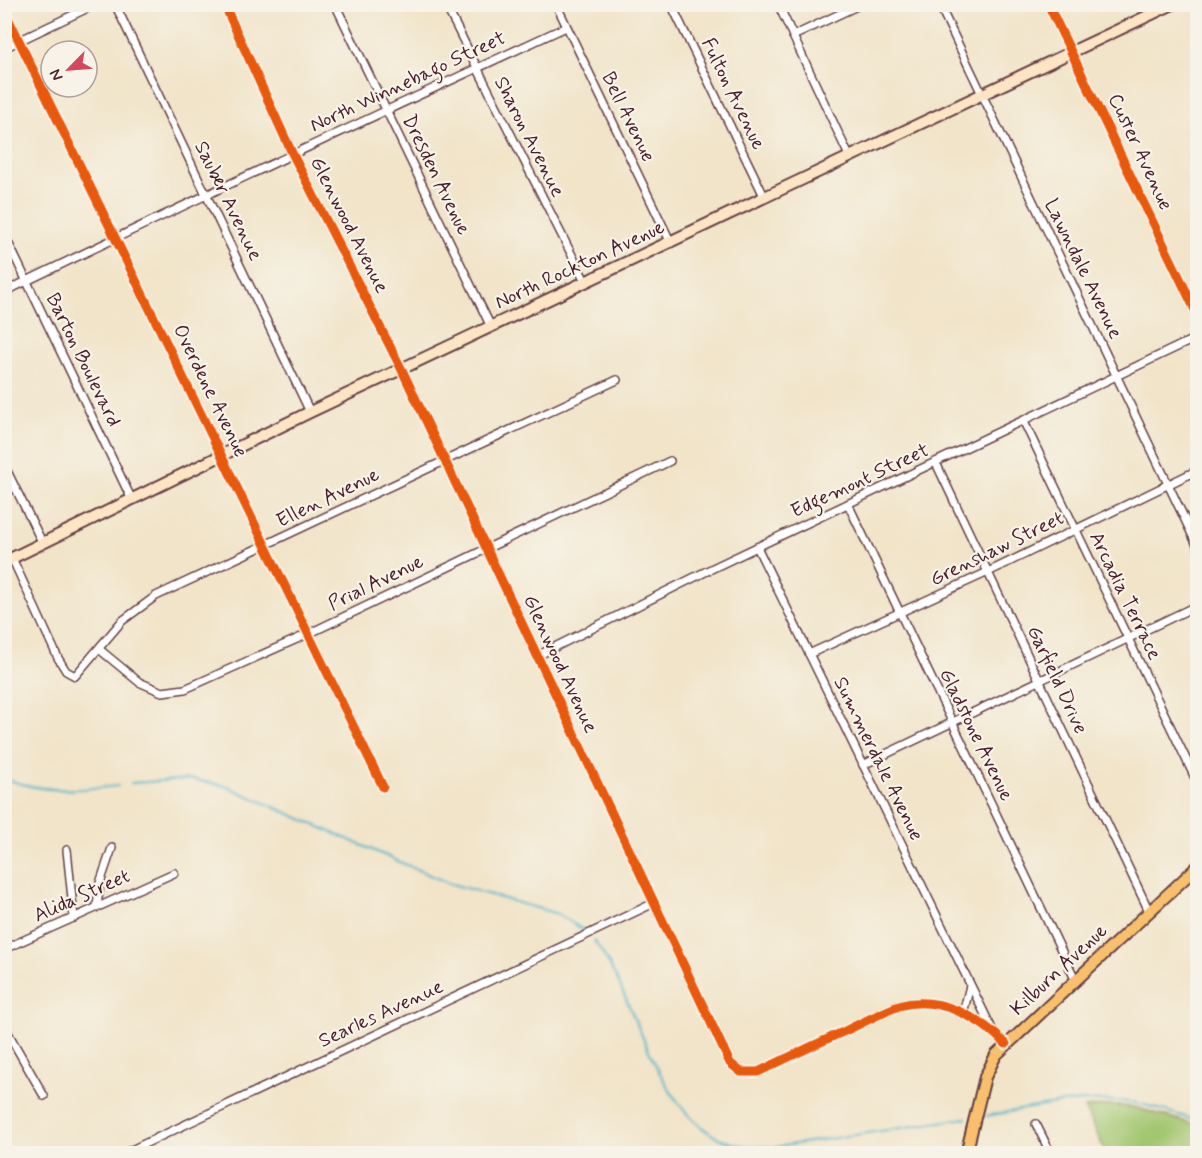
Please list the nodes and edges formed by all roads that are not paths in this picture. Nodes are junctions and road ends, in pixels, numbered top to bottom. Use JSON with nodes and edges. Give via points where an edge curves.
{"nodes":[{"id":1,"x":96,"y":4,"type":"edge"},
{"id":2,"x":115,"y":4,"type":"edge"},
{"id":3,"x":224,"y":4,"type":"edge"},
{"id":4,"x":335,"y":4,"type":"edge"},
{"id":5,"x":445,"y":4,"type":"edge"},
{"id":6,"x":556,"y":4,"type":"edge"},
{"id":7,"x":671,"y":4,"type":"edge"},
{"id":8,"x":778,"y":4,"type":"edge"},
{"id":9,"x":861,"y":4,"type":"edge"},
{"id":10,"x":939,"y":4,"type":"edge"},
{"id":11,"x":1048,"y":4,"type":"edge"},
{"id":12,"x":1173,"y":4,"type":"edge"},
{"id":13,"x":4,"y":10,"type":"edge"},
{"id":14,"x":566,"y":27,"type":"junction"},
{"id":15,"x":793,"y":36,"type":"junction"},
{"id":16,"x":20,"y":41,"type":"junction"},
{"id":17,"x":4,"y":48,"type":"edge"},
{"id":18,"x":1072,"y":53,"type":"junction"},
{"id":19,"x":476,"y":68,"type":"junction"},
{"id":20,"x":981,"y":95,"type":"junction"},
{"id":21,"x":387,"y":110,"type":"junction"},
{"id":22,"x":292,"y":153,"type":"junction"},
{"id":23,"x":850,"y":158,"type":"junction"},
{"id":24,"x":208,"y":196,"type":"junction"},
{"id":25,"x":765,"y":198,"type":"junction"},
{"id":26,"x":4,"y":234,"type":"edge"},
{"id":27,"x":115,"y":238,"type":"junction"},
{"id":28,"x":671,"y":243,"type":"junction"},
{"id":29,"x":27,"y":281,"type":"junction"},
{"id":30,"x":586,"y":283,"type":"junction"},
{"id":31,"x":4,"y":292,"type":"edge"},
{"id":32,"x":1197,"y":316,"type":"edge"},
{"id":33,"x":490,"y":327,"type":"junction"},
{"id":34,"x":1197,"y":338,"type":"edge"},
{"id":35,"x":402,"y":370,"type":"junction"},
{"id":36,"x":1116,"y":375,"type":"junction"},
{"id":37,"x":617,"y":380,"type":"dead end"},
{"id":38,"x":310,"y":412,"type":"junction"},
{"id":39,"x":1024,"y":422,"type":"junction"},
{"id":40,"x":221,"y":456,"type":"junction"},
{"id":41,"x":444,"y":460,"type":"junction"},
{"id":42,"x":670,"y":461,"type":"dead end"},
{"id":43,"x":936,"y":463,"type":"junction"},
{"id":44,"x":4,"y":465,"type":"edge"},
{"id":45,"x":1197,"y":470,"type":"edge"},
{"id":46,"x":1167,"y":485,"type":"junction"},
{"id":47,"x":132,"y":500,"type":"junction"},
{"id":48,"x":848,"y":504,"type":"junction"},
{"id":49,"x":1074,"y":530,"type":"junction"},
{"id":50,"x":43,"y":544,"type":"junction"},
{"id":51,"x":266,"y":546,"type":"junction"},
{"id":52,"x":757,"y":547,"type":"junction"},
{"id":53,"x":1197,"y":547,"type":"edge"},
{"id":54,"x":486,"y":549,"type":"junction"},
{"id":55,"x":8,"y":560,"type":"edge"},
{"id":56,"x":988,"y":572,"type":"junction"},
{"id":57,"x":1197,"y":605,"type":"edge"},
{"id":58,"x":899,"y":614,"type":"junction"},
{"id":59,"x":308,"y":634,"type":"junction"},
{"id":60,"x":1128,"y":638,"type":"junction"},
{"id":61,"x":99,"y":649,"type":"junction"},
{"id":62,"x":809,"y":654,"type":"junction"},
{"id":63,"x":537,"y":657,"type":"junction"},
{"id":64,"x":1040,"y":681,"type":"junction"},
{"id":65,"x":952,"y":723,"type":"junction"},
{"id":66,"x":863,"y":765,"type":"junction"},
{"id":67,"x":1197,"y":784,"type":"edge"},
{"id":68,"x":384,"y":787,"type":"dead end"},
{"id":69,"x":112,"y":848,"type":"dead end"},
{"id":70,"x":67,"y":850,"type":"dead end"},
{"id":71,"x":1197,"y":866,"type":"edge"},
{"id":72,"x":174,"y":873,"type":"dead end"},
{"id":73,"x":654,"y":903,"type":"junction"},
{"id":74,"x":97,"y":906,"type":"junction"},
{"id":75,"x":1149,"y":911,"type":"junction"},
{"id":76,"x":74,"y":918,"type":"junction"},
{"id":77,"x":4,"y":949,"type":"edge"},
{"id":78,"x":1075,"y":979,"type":"junction"},
{"id":79,"x":970,"y":986,"type":"junction"},
{"id":80,"x":963,"y":1013,"type":"junction"},
{"id":81,"x":4,"y":1026,"type":"edge"},
{"id":82,"x":993,"y":1031,"type":"junction"},
{"id":83,"x":1006,"y":1044,"type":"junction"},
{"id":84,"x":44,"y":1096,"type":"dead end"},
{"id":85,"x":1036,"y":1124,"type":"dead end"},
{"id":86,"x":123,"y":1154,"type":"edge"},
{"id":87,"x":966,"y":1154,"type":"edge"},
{"id":88,"x":1051,"y":1154,"type":"edge"}],
"edges":[{"from":1,"to":16,"type":"street"},
{"from":2,"to":24,"type":"street","name":"Sauber Avenue"},
{"from":3,"to":22,"type":"street","name":"Glenwood Avenue"},
{"from":4,"to":21,"type":"street","name":"Dresden Avenue"},
{"from":5,"to":19,"type":"street","name":"Sharon Avenue"},
{"from":6,"to":14,"type":"street","name":"Bell Avenue"},
{"from":7,"to":25,"type":"street","name":"Fulton Avenue"},
{"from":8,"to":15,"type":"street"},
{"from":9,"to":15,"type":"street"},
{"from":10,"to":20,"type":"street","name":"Lawndale Avenue"},
{"from":11,"to":18,"type":"street","name":"Custer Avenue"},
{"from":12,"to":18,"type":"main road","name":"North Rockton Avenue"},
{"from":13,"to":16,"type":"street","name":"Overdene Avenue"},
{"from":14,"to":19,"type":"street","name":"North Winnebago Street"},
{"from":14,"to":28,"type":"street","name":"Bell Avenue"},
{"from":15,"to":23,"type":"street"},
{"from":16,"to":17,"type":"street"},
{"from":16,"to":27,"type":"street","name":"Overdene Avenue"},
{"from":18,"to":20,"type":"main road","name":"North Rockton Avenue"},
{"from":18,"to":32,"type":"street","name":"Custer Avenue"},
{"from":19,"to":21,"type":"street","name":"North Winnebago Street"},
{"from":19,"to":30,"type":"street","name":"Sharon Avenue"},
{"from":20,"to":23,"type":"main road","name":"North Rockton Avenue"},
{"from":20,"to":36,"type":"street","name":"Lawndale Avenue"},
{"from":21,"to":22,"type":"street","name":"North Winnebago Street"},
{"from":21,"to":33,"type":"street","name":"Dresden Avenue"},
{"from":22,"to":24,"type":"street","name":"North Winnebago Street"},
{"from":22,"to":35,"type":"street","name":"Glenwood Avenue"},
{"from":23,"to":25,"type":"main road","name":"North Rockton Avenue"},
{"from":24,"to":27,"type":"street","name":"North Winnebago Street"},
{"from":24,"to":38,"type":"street","name":"Sauber Avenue"},
{"from":25,"to":28,"type":"main road","name":"North Rockton Avenue"},
{"from":26,"to":29,"type":"street","name":"Barton Boulevard"},
{"from":27,"to":29,"type":"street","name":"North Winnebago Street"},
{"from":27,"to":40,"type":"street","name":"Overdene Avenue"},
{"from":28,"to":30,"type":"main road","name":"North Rockton Avenue"},
{"from":29,"to":31,"type":"street","name":"North Winnebago Street"},
{"from":29,"to":47,"type":"street","name":"Barton Boulevard"},
{"from":30,"to":33,"type":"main road","name":"North Rockton Avenue"},
{"from":33,"to":35,"type":"main road","name":"North Rockton Avenue"},
{"from":34,"to":36,"type":"street","name":"Edgemont Street"},
{"from":35,"to":38,"type":"main road","name":"North Rockton Avenue"},
{"from":35,"to":41,"type":"street","name":"Glenwood Avenue"},
{"from":36,"to":39,"type":"street","name":"Edgemont Street"},
{"from":36,"to":46,"type":"street","name":"Lawndale Avenue"},
{"from":37,"to":41,"type":"street","name":"Ellen Avenue"},
{"from":38,"to":40,"type":"main road","name":"North Rockton Avenue"},
{"from":39,"to":43,"type":"street","name":"Edgemont Street"},
{"from":39,"to":49,"type":"street","name":"Arcadia Terrace"},
{"from":40,"to":47,"type":"main road","name":"North Rockton Avenue"},
{"from":40,"to":51,"type":"street","name":"Overdene Avenue"},
{"from":41,"to":51,"type":"street","name":"Ellen Avenue"},
{"from":41,"to":54,"type":"street","name":"Glenwood Avenue"},
{"from":42,"to":54,"type":"street","name":"Prial Avenue"},
{"from":43,"to":48,"type":"street","name":"Edgemont Street"},
{"from":43,"to":56,"type":"street","name":"Garfield Drive"},
{"from":44,"to":50,"type":"street"},
{"from":45,"to":46,"type":"street","name":"Grenshaw Street"},
{"from":46,"to":49,"type":"street","name":"Grenshaw Street"},
{"from":46,"to":53,"type":"street","name":"Lawndale Avenue"},
{"from":47,"to":50,"type":"main road","name":"North Rockton Avenue"},
{"from":48,"to":52,"type":"street","name":"Edgemont Street"},
{"from":48,"to":58,"type":"street","name":"Gladstone Avenue"},
{"from":49,"to":56,"type":"street","name":"Grenshaw Street"},
{"from":49,"to":60,"type":"street","name":"Arcadia Terrace"},
{"from":50,"to":55,"type":"main road","name":"North Rockton Avenue"},
{"from":51,"to":59,"type":"street","name":"Overdene Avenue"},
{"from":51,"to":61,"type":"street","name":"Ellen Avenue","via":[[156,596],[122,621]]},
{"from":52,"to":62,"type":"street","name":"Summerdale Avenue"},
{"from":52,"to":63,"type":"street","name":"Edgemont Street"},
{"from":54,"to":59,"type":"street","name":"Prial Avenue"},
{"from":54,"to":63,"type":"street","name":"Glenwood Avenue"},
{"from":55,"to":61,"type":"street","name":"Ellen Avenue","via":[[66,671],[75,676]]},
{"from":56,"to":58,"type":"street","name":"Grenshaw Street"},
{"from":56,"to":64,"type":"street","name":"Garfield Drive"},
{"from":57,"to":60,"type":"street"},
{"from":58,"to":62,"type":"street","name":"Grenshaw Street"},
{"from":58,"to":65,"type":"street","name":"Gladstone Avenue"},
{"from":59,"to":61,"type":"street","name":"Prial Avenue","via":[[185,689],[162,692],[139,682]]},
{"from":59,"to":68,"type":"street","name":"Overdene Avenue"},
{"from":60,"to":64,"type":"street"},
{"from":60,"to":67,"type":"street","name":"Arcadia Terrace"},
{"from":62,"to":66,"type":"street","name":"Summerdale Avenue"},
{"from":63,"to":73,"type":"street","name":"Glenwood Avenue"},
{"from":64,"to":65,"type":"street"},
{"from":64,"to":75,"type":"street","name":"Garfield Drive"},
{"from":65,"to":66,"type":"street"},
{"from":65,"to":78,"type":"street","name":"Gladstone Avenue"},
{"from":66,"to":79,"type":"street","name":"Summerdale Avenue"},
{"from":69,"to":74,"type":"street"},
{"from":70,"to":76,"type":"street"},
{"from":71,"to":75,"type":"main road","name":"Kilburn Avenue"},
{"from":72,"to":74,"type":"street","name":"Alida Street"},
{"from":73,"to":80,"type":"street","name":"Glenwood Avenue","via":[[726,1056],[741,1071],[758,1072],[899,1006],[935,1005]]},
{"from":73,"to":86,"type":"street","name":"Searles Avenue"},
{"from":74,"to":76,"type":"street","name":"Alida Street"},
{"from":75,"to":78,"type":"main road","name":"Kilburn Avenue"},
{"from":76,"to":77,"type":"street","name":"Alida Street"},
{"from":78,"to":83,"type":"main road","name":"Kilburn Avenue"},
{"from":79,"to":80,"type":"street"},
{"from":79,"to":82,"type":"street","name":"Summerdale Avenue"},
{"from":80,"to":82,"type":"street","name":"Glenwood Avenue"},
{"from":81,"to":84,"type":"street"},
{"from":82,"to":83,"type":"street","name":"Glenwood Avenue"},
{"from":83,"to":87,"type":"main road","name":"Kilburn Avenue","via":[[986,1077]]},
{"from":85,"to":88,"type":"street"}]}
